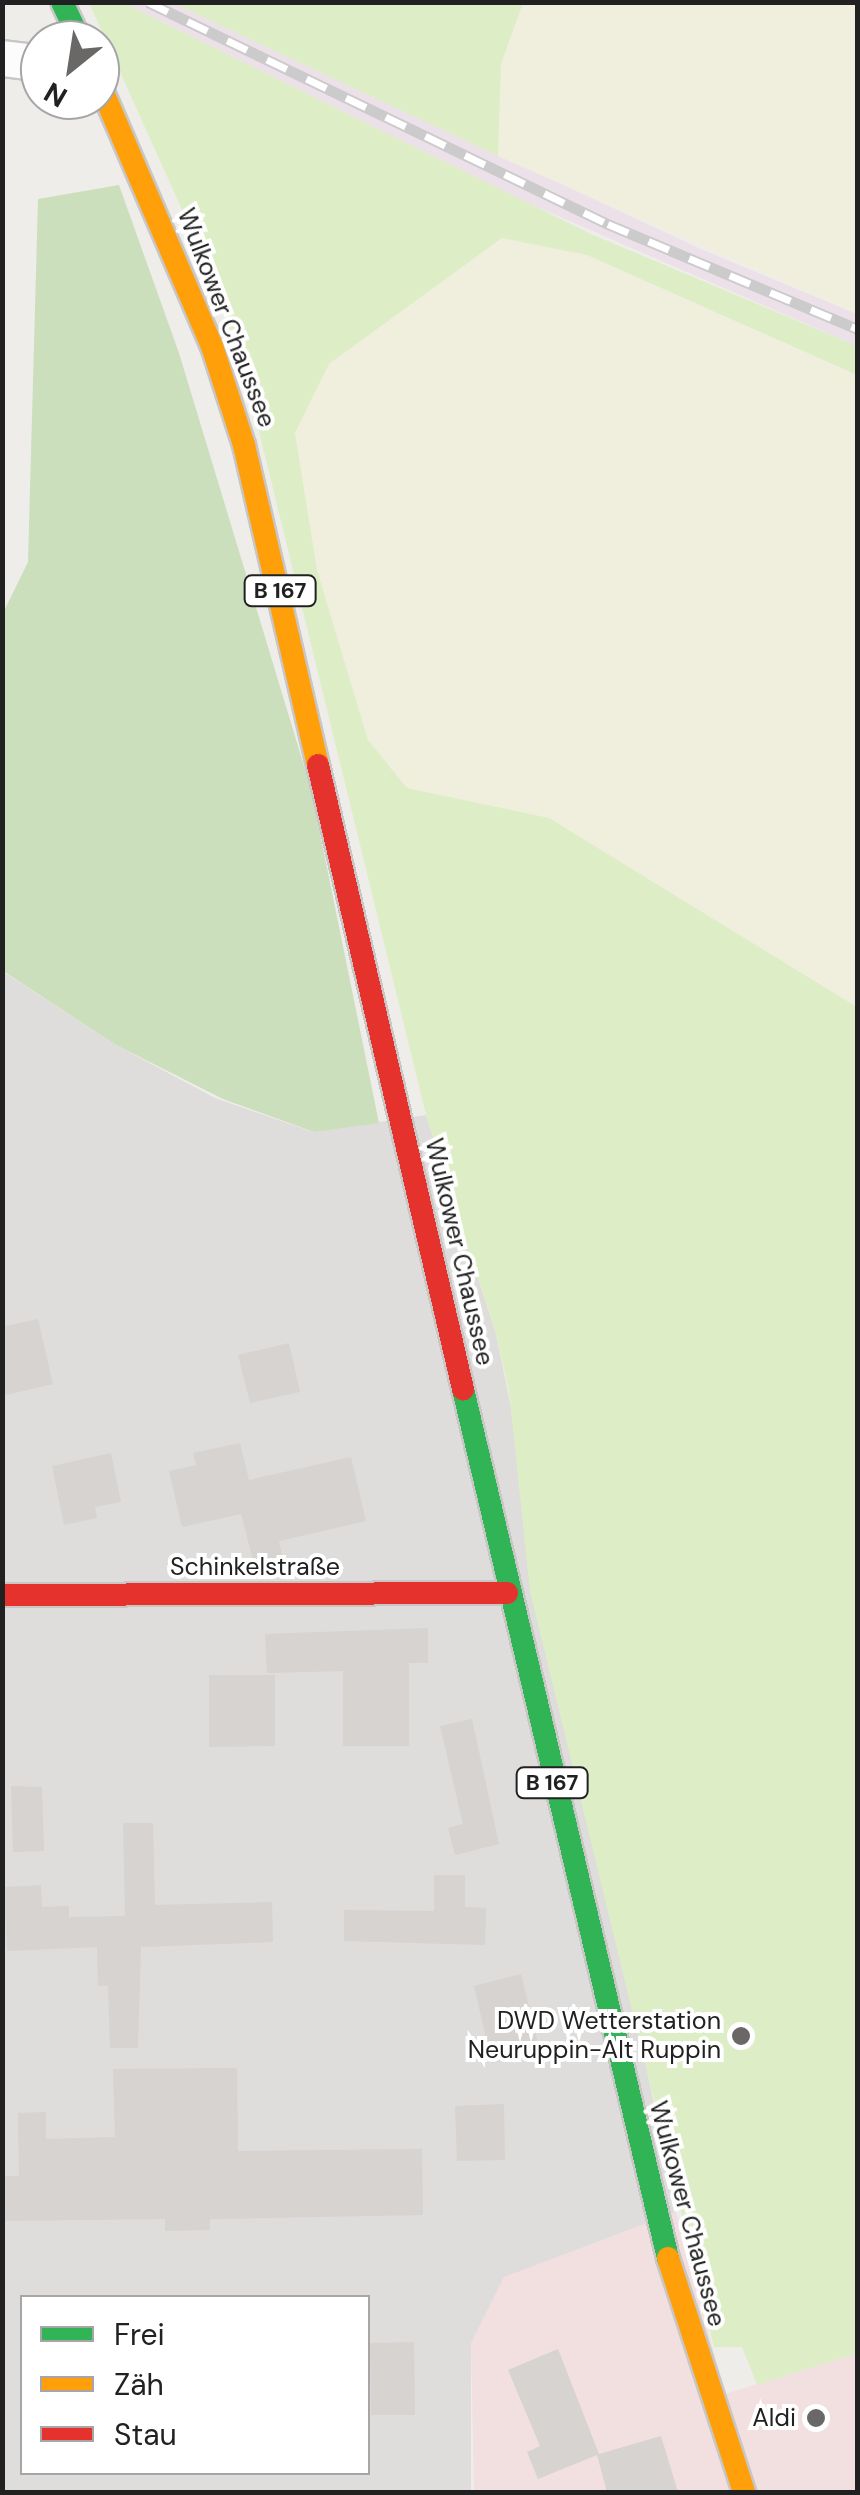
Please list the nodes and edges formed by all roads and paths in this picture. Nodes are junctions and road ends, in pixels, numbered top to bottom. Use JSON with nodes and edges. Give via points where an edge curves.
{"nodes":[{"id":1,"x":115,"y":120,"type":"edge"},
{"id":2,"x":507,"y":1593,"type":"junction"},
{"id":3,"x":2,"y":1595,"type":"edge"},
{"id":4,"x":724,"y":2444,"type":"junction"},
{"id":5,"x":732,"y":2492,"type":"edge"},
{"id":6,"x":744,"y":2492,"type":"edge"}],
"edges":[{"from":1,"to":2,"type":"main road","name":"Wulkower Chaussee","number":"B 167","via":[[205,328],[244,444]]},
{"from":2,"to":3,"type":"main road","name":"Schinkelstraße"},
{"from":2,"to":4,"type":"main road","name":"Wulkower Chaussee","number":"B 167","via":[[652,2207]]},
{"from":4,"to":5,"type":"main road","name":"Wulkower Chaussee","number":"B 167"},
{"from":4,"to":6,"type":"main road","name":"Wulkower Chaussee","number":"B 167"}]}
